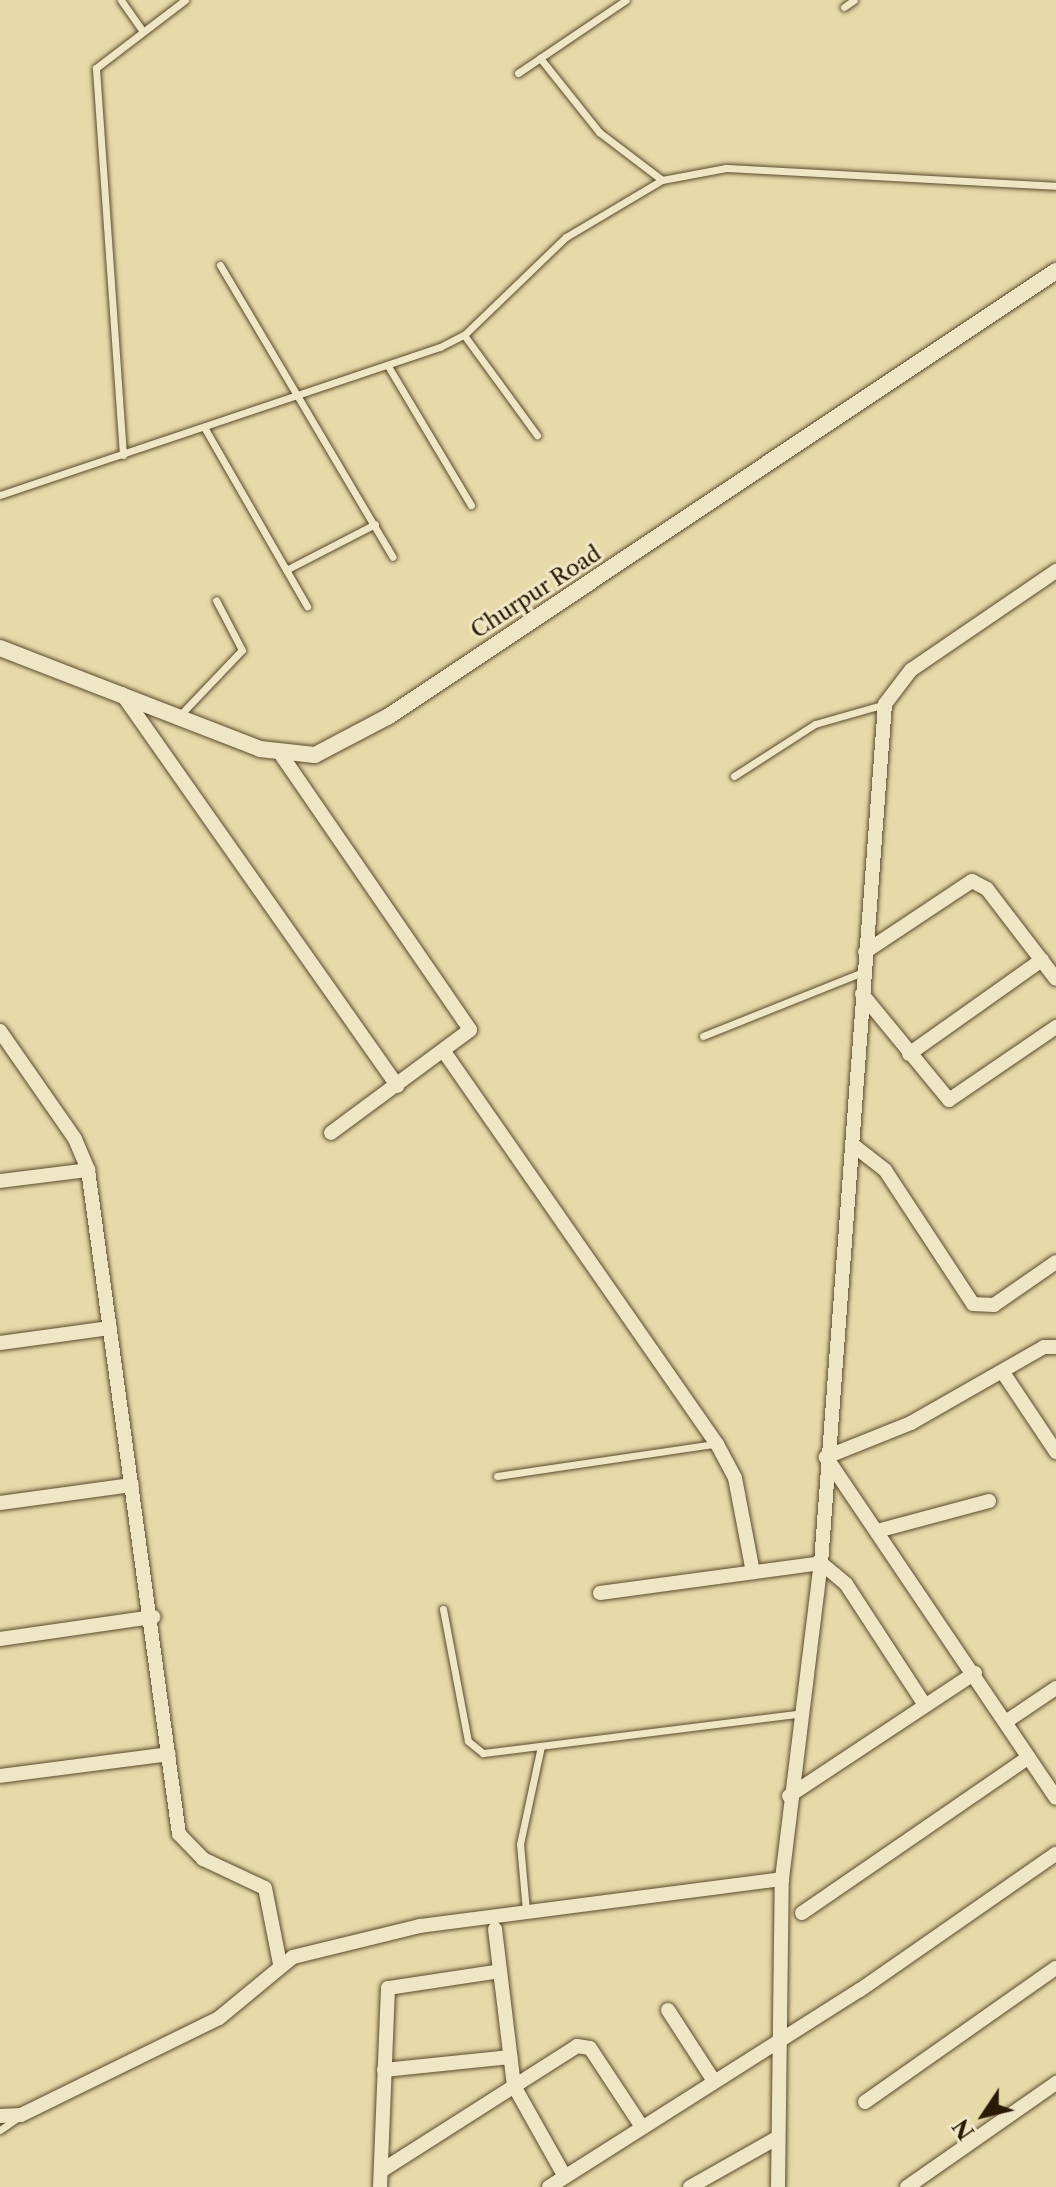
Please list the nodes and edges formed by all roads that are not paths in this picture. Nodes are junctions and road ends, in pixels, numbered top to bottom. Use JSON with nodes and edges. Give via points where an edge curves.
{"nodes":[{"id":1,"x":121,"y":0,"type":"edge"},
{"id":2,"x":185,"y":0,"type":"edge"},
{"id":3,"x":626,"y":0,"type":"edge"},
{"id":4,"x":854,"y":0,"type":"edge"},
{"id":5,"x":844,"y":7,"type":"dead end"},
{"id":6,"x":142,"y":30,"type":"junction"},
{"id":7,"x":540,"y":58,"type":"junction"},
{"id":8,"x":518,"y":73,"type":"dead end"},
{"id":9,"x":662,"y":180,"type":"junction"},
{"id":10,"x":1056,"y":186,"type":"edge"},
{"id":11,"x":220,"y":265,"type":"dead end"},
{"id":12,"x":1056,"y":271,"type":"edge"},
{"id":13,"x":464,"y":335,"type":"junction"},
{"id":14,"x":388,"y":366,"type":"junction"},
{"id":15,"x":303,"y":395,"type":"junction"},
{"id":16,"x":204,"y":427,"type":"junction"},
{"id":17,"x":537,"y":435,"type":"dead end"},
{"id":18,"x":123,"y":455,"type":"junction"},
{"id":19,"x":0,"y":495,"type":"edge"},
{"id":20,"x":471,"y":505,"type":"dead end"},
{"id":21,"x":375,"y":524,"type":"junction"},
{"id":22,"x":393,"y":557,"type":"dead end"},
{"id":23,"x":286,"y":570,"type":"junction"},
{"id":24,"x":1056,"y":571,"type":"edge"},
{"id":25,"x":216,"y":600,"type":"dead end"},
{"id":26,"x":307,"y":606,"type":"dead end"},
{"id":27,"x":0,"y":648,"type":"edge"},
{"id":28,"x":119,"y":691,"type":"junction"},
{"id":29,"x":885,"y":704,"type":"junction"},
{"id":30,"x":181,"y":714,"type":"junction"},
{"id":31,"x":282,"y":756,"type":"junction"},
{"id":32,"x":734,"y":776,"type":"dead end"},
{"id":33,"x":865,"y":952,"type":"junction"},
{"id":34,"x":1042,"y":960,"type":"junction"},
{"id":35,"x":863,"y":972,"type":"junction"},
{"id":36,"x":1056,"y":979,"type":"edge"},
{"id":37,"x":862,"y":994,"type":"junction"},
{"id":38,"x":1056,"y":1027,"type":"edge"},
{"id":39,"x":0,"y":1031,"type":"edge"},
{"id":40,"x":703,"y":1036,"type":"dead end"},
{"id":41,"x":445,"y":1053,"type":"junction"},
{"id":42,"x":909,"y":1054,"type":"junction"},
{"id":43,"x":398,"y":1086,"type":"junction"},
{"id":44,"x":331,"y":1133,"type":"dead end"},
{"id":45,"x":853,"y":1145,"type":"junction"},
{"id":46,"x":88,"y":1170,"type":"junction"},
{"id":47,"x":0,"y":1181,"type":"edge"},
{"id":48,"x":1056,"y":1262,"type":"edge"},
{"id":49,"x":110,"y":1328,"type":"junction"},
{"id":50,"x":0,"y":1343,"type":"edge"},
{"id":51,"x":1056,"y":1347,"type":"edge"},
{"id":52,"x":1004,"y":1374,"type":"junction"},
{"id":53,"x":717,"y":1444,"type":"junction"},
{"id":54,"x":1056,"y":1452,"type":"edge"},
{"id":55,"x":826,"y":1457,"type":"junction"},
{"id":56,"x":497,"y":1476,"type":"dead end"},
{"id":57,"x":132,"y":1485,"type":"junction"},
{"id":58,"x":989,"y":1501,"type":"dead end"},
{"id":59,"x":0,"y":1503,"type":"edge"},
{"id":60,"x":877,"y":1531,"type":"junction"},
{"id":61,"x":821,"y":1563,"type":"junction"},
{"id":62,"x":753,"y":1572,"type":"junction"},
{"id":63,"x":600,"y":1593,"type":"dead end"},
{"id":64,"x":443,"y":1609,"type":"dead end"},
{"id":65,"x":153,"y":1617,"type":"junction"},
{"id":66,"x":0,"y":1639,"type":"edge"},
{"id":67,"x":975,"y":1673,"type":"junction"},
{"id":68,"x":1056,"y":1688,"type":"edge"},
{"id":69,"x":925,"y":1705,"type":"junction"},
{"id":70,"x":797,"y":1714,"type":"junction"},
{"id":71,"x":1007,"y":1721,"type":"junction"},
{"id":72,"x":541,"y":1746,"type":"junction"},
{"id":73,"x":169,"y":1754,"type":"junction"},
{"id":74,"x":1029,"y":1757,"type":"junction"},
{"id":75,"x":0,"y":1776,"type":"edge"},
{"id":76,"x":789,"y":1796,"type":"junction"},
{"id":77,"x":1056,"y":1798,"type":"edge"},
{"id":78,"x":1056,"y":1854,"type":"edge"},
{"id":79,"x":782,"y":1879,"type":"junction"},
{"id":80,"x":526,"y":1911,"type":"junction"},
{"id":81,"x":802,"y":1913,"type":"dead end"},
{"id":82,"x":495,"y":1929,"type":"dead end"},
{"id":83,"x":286,"y":1960,"type":"junction"},
{"id":84,"x":1056,"y":1968,"type":"edge"},
{"id":85,"x":500,"y":1971,"type":"junction"},
{"id":86,"x":668,"y":2010,"type":"dead end"},
{"id":87,"x":781,"y":2042,"type":"junction"},
{"id":88,"x":510,"y":2057,"type":"junction"},
{"id":89,"x":384,"y":2070,"type":"junction"},
{"id":90,"x":714,"y":2081,"type":"junction"},
{"id":91,"x":1056,"y":2083,"type":"edge"},
{"id":92,"x":514,"y":2086,"type":"junction"},
{"id":93,"x":865,"y":2102,"type":"dead end"},
{"id":94,"x":21,"y":2115,"type":"junction"},
{"id":95,"x":0,"y":2116,"type":"edge"},
{"id":96,"x":642,"y":2127,"type":"junction"},
{"id":97,"x":0,"y":2130,"type":"edge"},
{"id":98,"x":777,"y":2138,"type":"junction"},
{"id":99,"x":381,"y":2171,"type":"junction"},
{"id":100,"x":565,"y":2177,"type":"junction"},
{"id":101,"x":380,"y":2187,"type":"edge"},
{"id":102,"x":549,"y":2187,"type":"edge"},
{"id":103,"x":690,"y":2187,"type":"edge"},
{"id":104,"x":778,"y":2187,"type":"edge"},
{"id":105,"x":907,"y":2187,"type":"edge"}],
"edges":[{"from":1,"to":6,"type":"lane"},
{"from":2,"to":6,"type":"lane"},
{"from":3,"to":7,"type":"lane"},
{"from":4,"to":5,"type":"lane"},
{"from":6,"to":18,"type":"lane","via":[[96,68]]},
{"from":7,"to":8,"type":"lane"},
{"from":7,"to":9,"type":"lane","via":[[599,132]]},
{"from":9,"to":10,"type":"lane","via":[[726,168]]},
{"from":9,"to":13,"type":"lane","via":[[566,237]]},
{"from":11,"to":15,"type":"lane"},
{"from":12,"to":31,"type":"street","name":"Churpur Road","via":[[346,743],[315,755]]},
{"from":13,"to":14,"type":"lane"},
{"from":13,"to":17,"type":"lane"},
{"from":14,"to":15,"type":"lane"},
{"from":14,"to":20,"type":"lane"},
{"from":15,"to":16,"type":"lane"},
{"from":15,"to":21,"type":"lane"},
{"from":16,"to":18,"type":"lane"},
{"from":16,"to":23,"type":"lane"},
{"from":18,"to":19,"type":"lane"},
{"from":21,"to":22,"type":"lane"},
{"from":21,"to":23,"type":"lane"},
{"from":23,"to":26,"type":"lane"},
{"from":24,"to":29,"type":"street","via":[[911,670]]},
{"from":25,"to":30,"type":"lane","via":[[242,650]]},
{"from":27,"to":28,"type":"street","name":"Churpur Road"},
{"from":28,"to":30,"type":"street","name":"Churpur Road"},
{"from":28,"to":43,"type":"street"},
{"from":29,"to":32,"type":"lane","via":[[815,724]]},
{"from":29,"to":33,"type":"street"},
{"from":30,"to":31,"type":"street","name":"Churpur Road"},
{"from":31,"to":41,"type":"street","via":[[467,1021],[469,1035]]},
{"from":33,"to":34,"type":"street","via":[[972,881],[987,889]]},
{"from":33,"to":35,"type":"street"},
{"from":34,"to":36,"type":"street"},
{"from":34,"to":42,"type":"street"},
{"from":35,"to":37,"type":"street"},
{"from":35,"to":40,"type":"lane"},
{"from":37,"to":42,"type":"street"},
{"from":37,"to":45,"type":"street"},
{"from":38,"to":42,"type":"street","via":[[949,1100]]},
{"from":39,"to":46,"type":"street","via":[[75,1139]]},
{"from":41,"to":43,"type":"street"},
{"from":41,"to":53,"type":"street"},
{"from":43,"to":44,"type":"street"},
{"from":45,"to":48,"type":"street","via":[[885,1170],[973,1304],[994,1305]]},
{"from":45,"to":55,"type":"street"},
{"from":46,"to":47,"type":"street"},
{"from":46,"to":49,"type":"street"},
{"from":49,"to":50,"type":"street"},
{"from":49,"to":57,"type":"street"},
{"from":51,"to":52,"type":"street","via":[[1044,1347]]},
{"from":52,"to":54,"type":"street"},
{"from":52,"to":55,"type":"street"},
{"from":53,"to":56,"type":"lane"},
{"from":53,"to":62,"type":"street","via":[[735,1478]]},
{"from":55,"to":60,"type":"street"},
{"from":55,"to":61,"type":"street"},
{"from":57,"to":59,"type":"street"},
{"from":57,"to":65,"type":"street"},
{"from":58,"to":60,"type":"street"},
{"from":60,"to":67,"type":"street"},
{"from":61,"to":62,"type":"street"},
{"from":61,"to":69,"type":"street","via":[[835,1569]]},
{"from":61,"to":70,"type":"street"},
{"from":62,"to":63,"type":"street"},
{"from":64,"to":72,"type":"lane","via":[[468,1741],[483,1753]]},
{"from":65,"to":66,"type":"street"},
{"from":65,"to":73,"type":"street"},
{"from":67,"to":69,"type":"street"},
{"from":67,"to":71,"type":"street"},
{"from":68,"to":71,"type":"street"},
{"from":69,"to":76,"type":"street"},
{"from":70,"to":72,"type":"lane"},
{"from":70,"to":76,"type":"street"},
{"from":71,"to":74,"type":"street"},
{"from":72,"to":80,"type":"lane","via":[[520,1844]]},
{"from":73,"to":75,"type":"street"},
{"from":73,"to":83,"type":"street","via":[[179,1834],[203,1859],[265,1888]]},
{"from":74,"to":77,"type":"street"},
{"from":74,"to":81,"type":"street"},
{"from":76,"to":79,"type":"street"},
{"from":78,"to":87,"type":"street"},
{"from":79,"to":80,"type":"street"},
{"from":79,"to":87,"type":"street"},
{"from":80,"to":83,"type":"street","via":[[365,1937]]},
{"from":82,"to":85,"type":"street"},
{"from":83,"to":94,"type":"street","via":[[219,2018]]},
{"from":84,"to":93,"type":"street"},
{"from":85,"to":88,"type":"street"},
{"from":85,"to":89,"type":"street","via":[[388,1988]]},
{"from":86,"to":90,"type":"street"},
{"from":87,"to":90,"type":"street"},
{"from":87,"to":98,"type":"street"},
{"from":88,"to":89,"type":"street"},
{"from":88,"to":92,"type":"street"},
{"from":89,"to":99,"type":"street"},
{"from":90,"to":96,"type":"street"},
{"from":91,"to":105,"type":"street"},
{"from":92,"to":96,"type":"street","via":[[584,2045]]},
{"from":92,"to":99,"type":"street"},
{"from":92,"to":100,"type":"street"},
{"from":94,"to":95,"type":"street"},
{"from":94,"to":97,"type":"lane"},
{"from":96,"to":100,"type":"street"},
{"from":98,"to":103,"type":"street"},
{"from":98,"to":104,"type":"street"},
{"from":99,"to":101,"type":"street"},
{"from":100,"to":102,"type":"street"}]}
